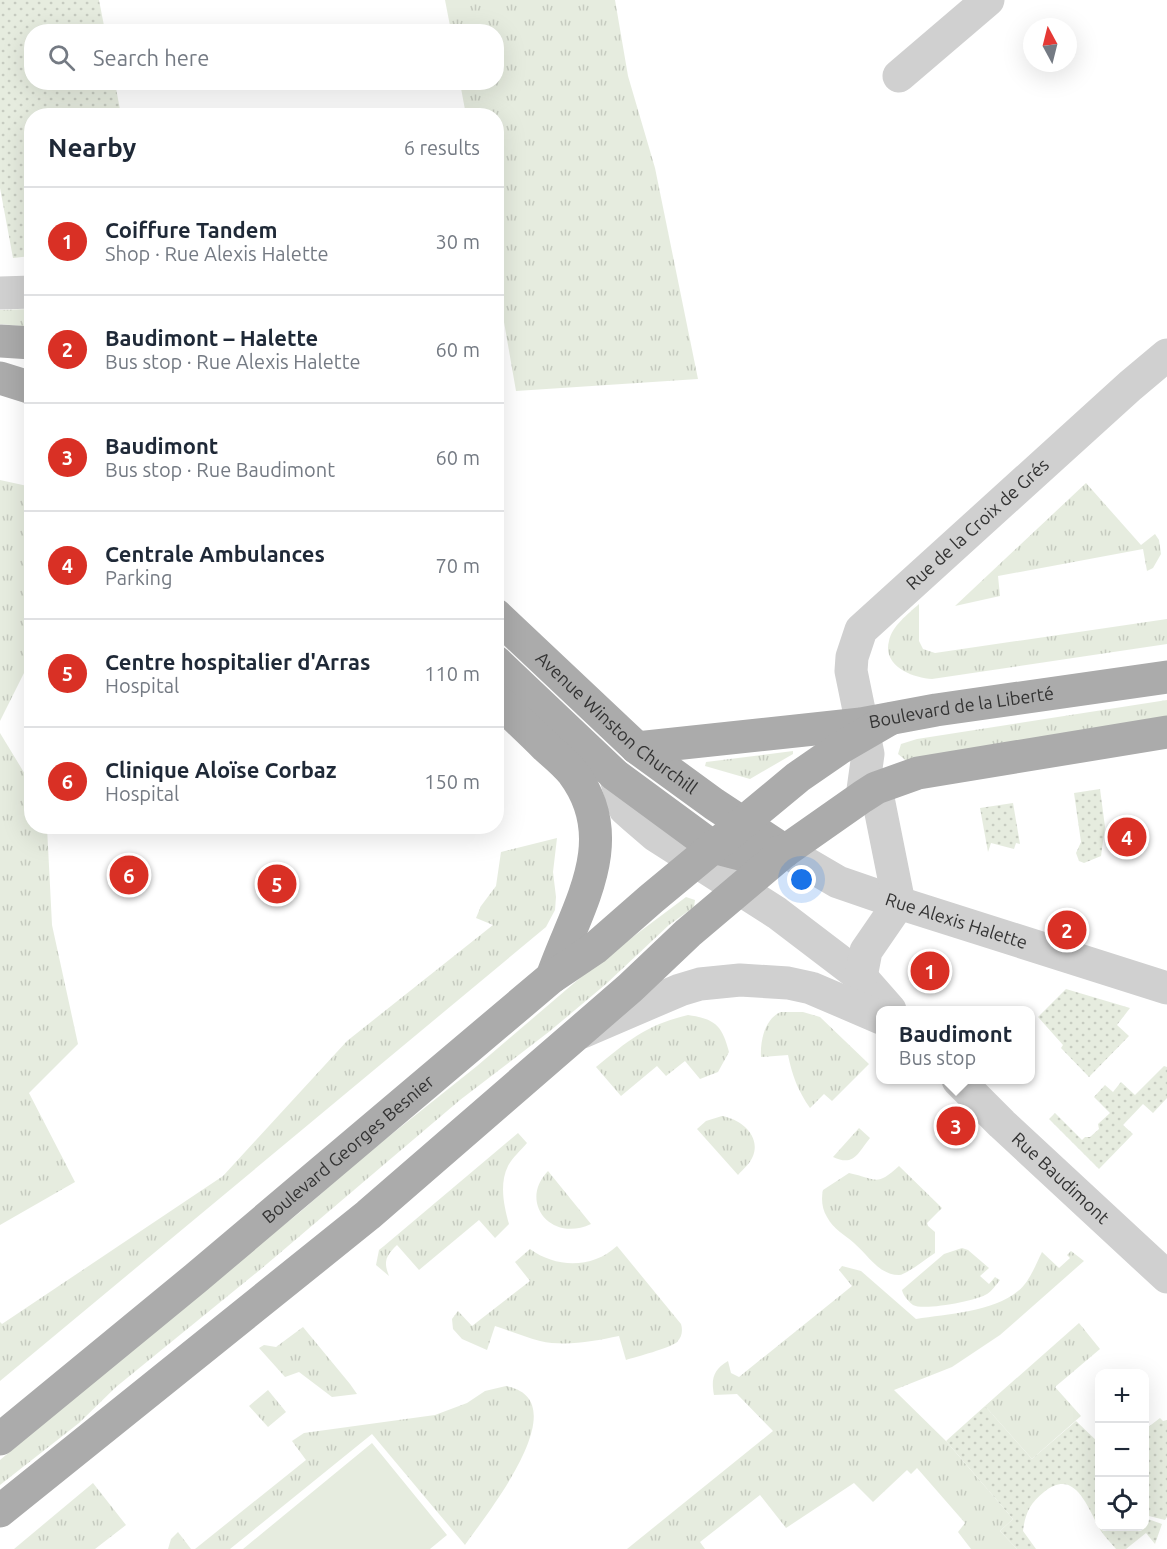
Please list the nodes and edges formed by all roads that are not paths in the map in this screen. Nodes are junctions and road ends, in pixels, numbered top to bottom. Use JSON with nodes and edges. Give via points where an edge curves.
{"nodes":[{"id":1,"x":988,"y":0,"type":"edge"},
{"id":2,"x":899,"y":76,"type":"dead end"},
{"id":3,"x":24,"y":292,"type":"edge"},
{"id":4,"x":0,"y":293,"type":"edge"},
{"id":5,"x":0,"y":340,"type":"edge"},
{"id":6,"x":24,"y":342,"type":"edge"},
{"id":7,"x":1167,"y":355,"type":"edge"},
{"id":8,"x":0,"y":376,"type":"edge"},
{"id":9,"x":24,"y":378,"type":"edge"},
{"id":10,"x":24,"y":385,"type":"edge"},
{"id":11,"x":504,"y":622,"type":"edge"},
{"id":12,"x":504,"y":670,"type":"edge"},
{"id":13,"x":1167,"y":677,"type":"edge"},
{"id":14,"x":504,"y":707,"type":"edge"},
{"id":15,"x":872,"y":726,"type":"junction"},
{"id":16,"x":1167,"y":732,"type":"edge"},
{"id":17,"x":637,"y":747,"type":"junction"},
{"id":18,"x":869,"y":792,"type":"junction"},
{"id":19,"x":742,"y":822,"type":"junction"},
{"id":20,"x":785,"y":851,"type":"junction"},
{"id":21,"x":705,"y":854,"type":"junction"},
{"id":22,"x":740,"y":889,"type":"junction"},
{"id":23,"x":899,"y":903,"type":"junction"},
{"id":24,"x":552,"y":977,"type":"junction"},
{"id":25,"x":861,"y":978,"type":"junction"},
{"id":26,"x":1167,"y":988,"type":"edge"},
{"id":27,"x":886,"y":1006,"type":"edge"},
{"id":28,"x":876,"y":1016,"type":"edge"},
{"id":29,"x":575,"y":1035,"type":"junction"},
{"id":30,"x":962,"y":1084,"type":"edge"},
{"id":31,"x":1167,"y":1277,"type":"edge"},
{"id":32,"x":0,"y":1439,"type":"edge"},
{"id":33,"x":0,"y":1511,"type":"edge"}],
"edges":[{"from":1,"to":2,"type":"street"},
{"from":3,"to":4,"type":"street"},
{"from":5,"to":6,"type":"main road"},
{"from":7,"to":15,"type":"street","name":"Rue de la Croix de Grés","via":[[861,630],[851,671]]},
{"from":8,"to":9,"type":"main road"},
{"from":8,"to":10,"type":"main road"},
{"from":11,"to":17,"type":"main road","name":"Avenue Winston Churchill"},
{"from":12,"to":21,"type":"main road","name":"Avenue Winston Churchill"},
{"from":13,"to":15,"type":"main road","name":"Boulevard de la Liberté","via":[[936,710]]},
{"from":14,"to":24,"type":"main road","via":[[571,771],[585,791],[594,815],[597,843],[590,880]]},
{"from":15,"to":17,"type":"main road","name":"Boulevard de la Liberté"},
{"from":15,"to":18,"type":"street","name":"Rue de la Croix de Grés"},
{"from":15,"to":19,"type":"main road","name":"Boulevard Georges Besnier"},
{"from":16,"to":18,"type":"main road","via":[[918,773]]},
{"from":17,"to":19,"type":"main road","name":"Avenue Winston Churchill"},
{"from":18,"to":20,"type":"main road"},
{"from":18,"to":23,"type":"street"},
{"from":19,"to":20,"type":"main road","name":"Avenue Winston Churchill"},
{"from":19,"to":21,"type":"main road","name":"Boulevard Georges Besnier"},
{"from":20,"to":21,"type":"main road"},
{"from":20,"to":22,"type":"main road"},
{"from":20,"to":23,"type":"street","name":"Rue Alexis Halette","via":[[838,882]]},
{"from":21,"to":22,"type":"street"},
{"from":21,"to":24,"type":"main road","name":"Boulevard Georges Besnier","via":[[595,948]]},
{"from":22,"to":25,"type":"street"},
{"from":22,"to":29,"type":"main road"},
{"from":23,"to":25,"type":"street","via":[[866,951]]},
{"from":23,"to":26,"type":"street","name":"Rue Alexis Halette"},
{"from":24,"to":32,"type":"main road","name":"Boulevard Georges Besnier"},
{"from":25,"to":27,"type":"street"},
{"from":28,"to":29,"type":"street","via":[[811,988],[740,980],[680,990]]},
{"from":29,"to":33,"type":"main road","via":[[368,1215]]},
{"from":30,"to":31,"type":"street","name":"Rue Baudimont"}]}
